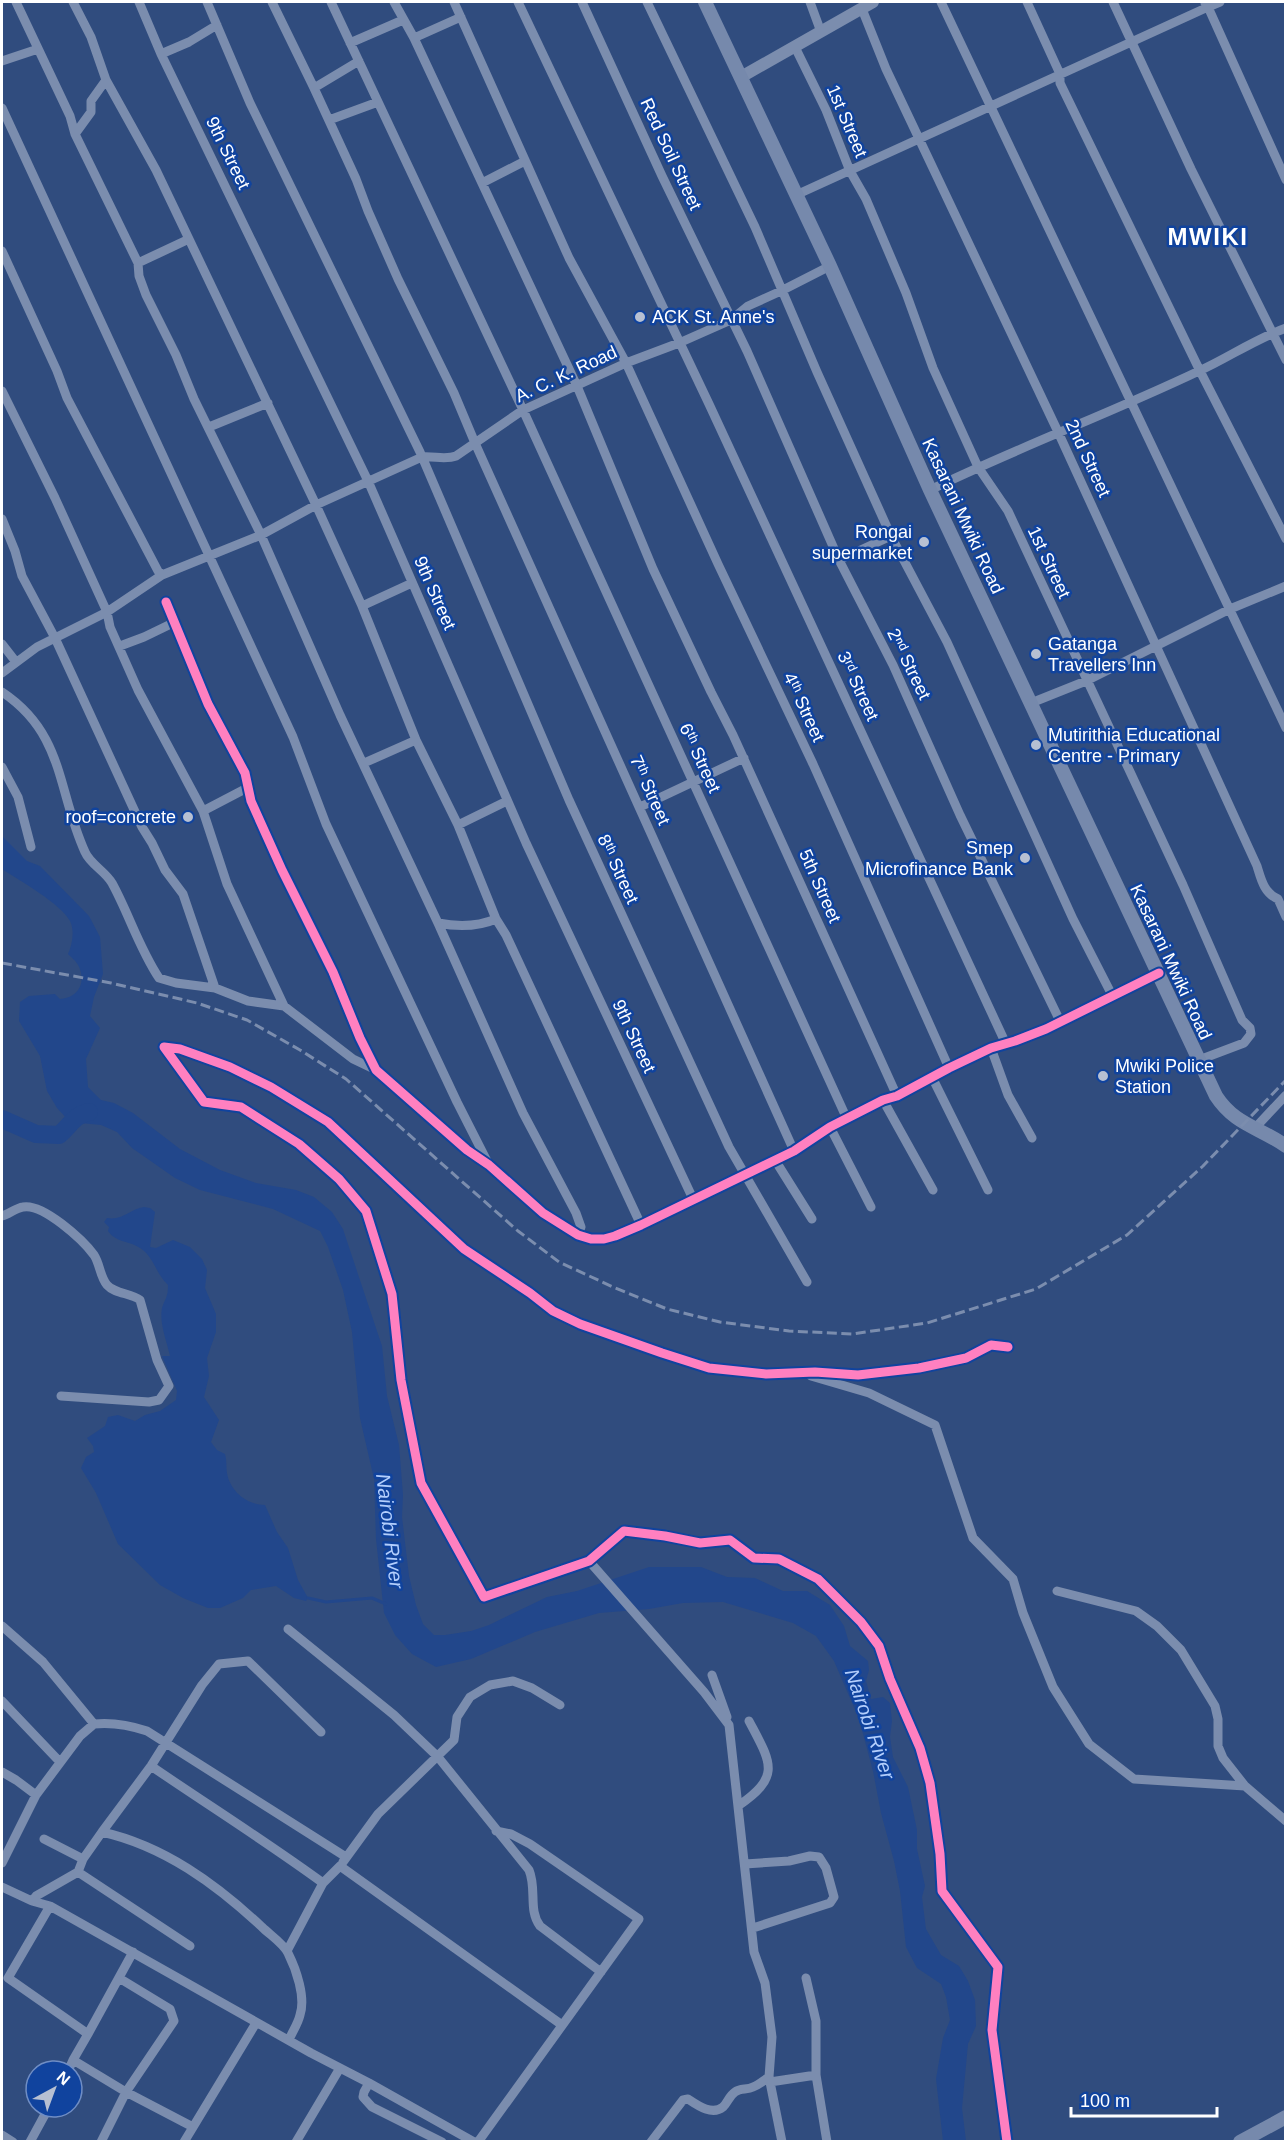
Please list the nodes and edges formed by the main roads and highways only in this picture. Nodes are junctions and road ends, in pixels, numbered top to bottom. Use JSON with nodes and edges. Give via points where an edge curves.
{"nodes":[{"id":1,"x":705,"y":2,"type":"edge"},
{"id":2,"x":1286,"y":1146,"type":"edge"},
{"id":3,"x":1286,"y":2117,"type":"edge"},
{"id":4,"x":1240,"y":2142,"type":"edge"}],
"edges":[{"from":1,"to":2,"type":"main road","name":"Kasarani Mwiki Road","via":[[1199,1060],[1222,1105],[1244,1124]]},
{"from":3,"to":4,"type":"main road"}]}
